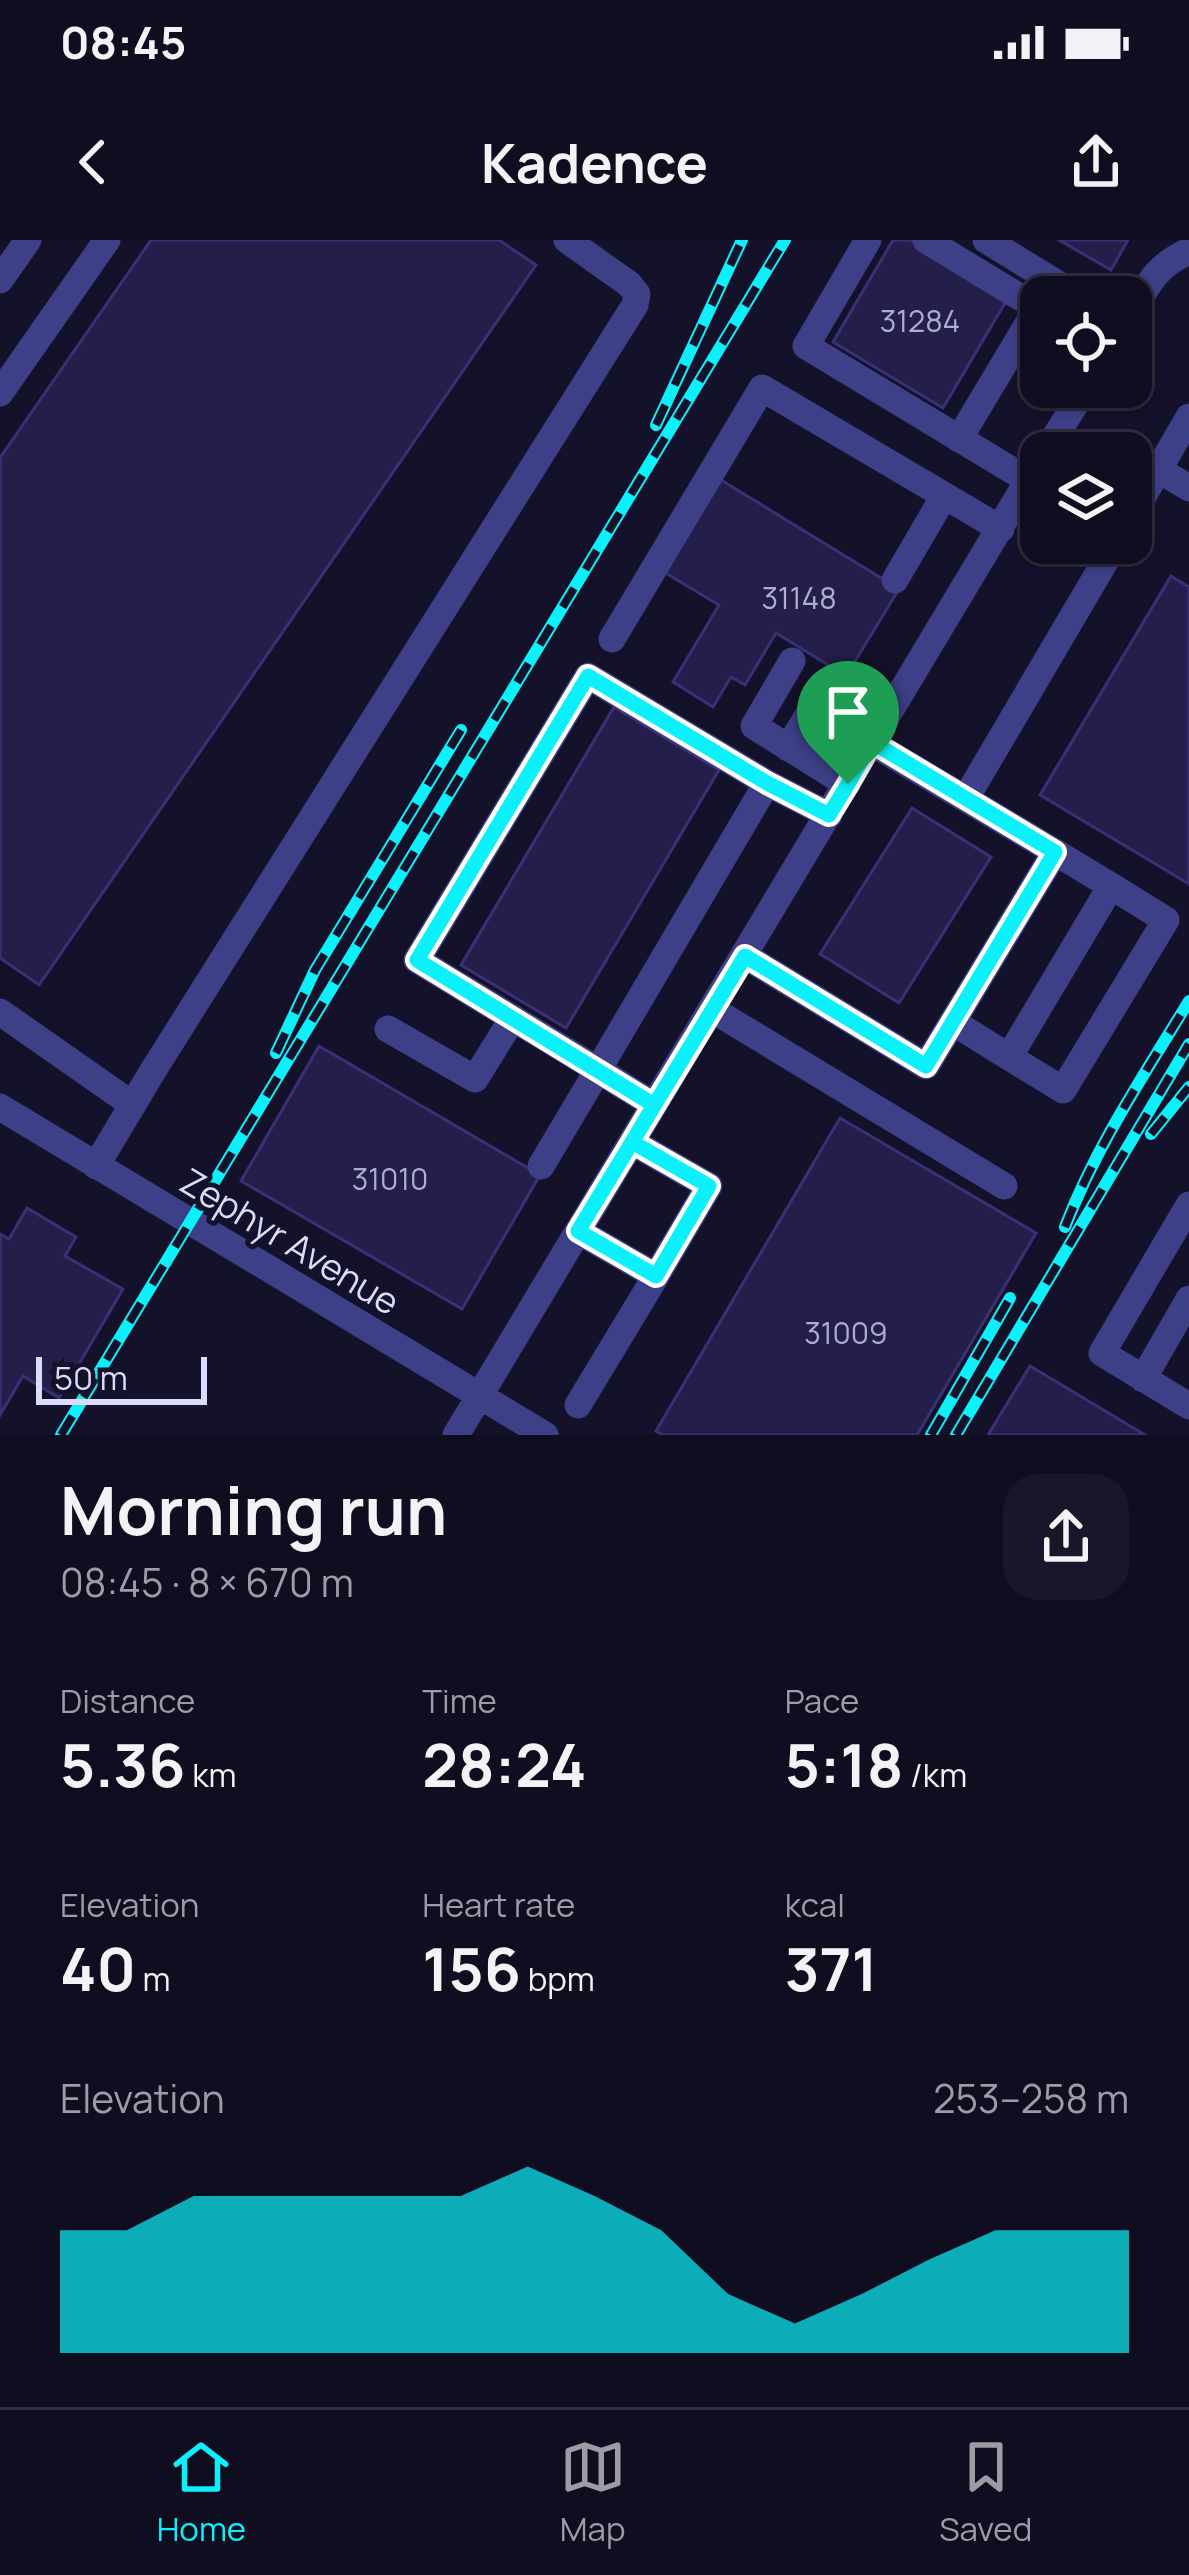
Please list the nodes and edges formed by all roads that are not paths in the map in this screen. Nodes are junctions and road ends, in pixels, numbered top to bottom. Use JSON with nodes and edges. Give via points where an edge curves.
{"nodes":[{"id":1,"x":28,"y":240,"type":"edge"},
{"id":2,"x":106,"y":240,"type":"edge"},
{"id":3,"x":568,"y":240,"type":"edge"},
{"id":4,"x":868,"y":240,"type":"edge"},
{"id":5,"x":926,"y":240,"type":"edge"},
{"id":6,"x":986,"y":240,"type":"edge"},
{"id":7,"x":1189,"y":251,"type":"edge"},
{"id":8,"x":1021,"y":276,"type":"edge"},
{"id":9,"x":0,"y":280,"type":"edge"},
{"id":10,"x":1152,"y":283,"type":"edge"},
{"id":11,"x":1020,"y":287,"type":"edge"},
{"id":12,"x":1020,"y":337,"type":"edge"},
{"id":13,"x":0,"y":393,"type":"edge"},
{"id":14,"x":1189,"y":417,"type":"edge"},
{"id":15,"x":959,"y":439,"type":"junction"},
{"id":16,"x":1020,"y":458,"type":"edge"},
{"id":17,"x":1159,"y":470,"type":"junction"},
{"id":18,"x":1152,"y":482,"type":"edge"},
{"id":19,"x":1189,"y":488,"type":"edge"},
{"id":20,"x":944,"y":496,"type":"junction"},
{"id":21,"x":1020,"y":496,"type":"edge"},
{"id":22,"x":1007,"y":519,"type":"junction"},
{"id":23,"x":1020,"y":522,"type":"edge"},
{"id":24,"x":1104,"y":564,"type":"edge"},
{"id":25,"x":895,"y":580,"type":"dead end"},
{"id":26,"x":612,"y":639,"type":"dead end"},
{"id":27,"x":792,"y":661,"type":"dead end"},
{"id":28,"x":829,"y":682,"type":"dead end"},
{"id":29,"x":872,"y":742,"type":"junction"},
{"id":30,"x":788,"y":748,"type":"junction"},
{"id":31,"x":767,"y":783,"type":"junction"},
{"id":32,"x":848,"y":784,"type":"junction"},
{"id":33,"x":966,"y":798,"type":"junction"},
{"id":34,"x":829,"y":815,"type":"junction"},
{"id":35,"x":1055,"y":852,"type":"junction"},
{"id":36,"x":1111,"y":886,"type":"junction"},
{"id":37,"x":745,"y":956,"type":"junction"},
{"id":38,"x":713,"y":1010,"type":"junction"},
{"id":39,"x":0,"y":1012,"type":"edge"},
{"id":40,"x":513,"y":1018,"type":"junction"},
{"id":41,"x":953,"y":1022,"type":"junction"},
{"id":42,"x":388,"y":1029,"type":"dead end"},
{"id":43,"x":1009,"y":1057,"type":"junction"},
{"id":44,"x":598,"y":1070,"type":"junction"},
{"id":45,"x":133,"y":1105,"type":"junction"},
{"id":46,"x":654,"y":1105,"type":"junction"},
{"id":47,"x":0,"y":1107,"type":"edge"},
{"id":48,"x":632,"y":1142,"type":"junction"},
{"id":49,"x":97,"y":1166,"type":"junction"},
{"id":50,"x":542,"y":1166,"type":"dead end"},
{"id":51,"x":1004,"y":1186,"type":"dead end"},
{"id":52,"x":1189,"y":1204,"type":"edge"},
{"id":53,"x":578,"y":1231,"type":"junction"},
{"id":54,"x":656,"y":1276,"type":"junction"},
{"id":55,"x":1189,"y":1299,"type":"edge"},
{"id":56,"x":1143,"y":1379,"type":"junction"},
{"id":57,"x":480,"y":1395,"type":"junction"},
{"id":58,"x":578,"y":1406,"type":"dead end"},
{"id":59,"x":1189,"y":1406,"type":"edge"},
{"id":60,"x":456,"y":1435,"type":"edge"},
{"id":61,"x":545,"y":1435,"type":"edge"}],
"edges":[{"from":1,"to":9,"type":"street"},
{"from":2,"to":13,"type":"street"},
{"from":3,"to":45,"type":"street","via":[[629,284],[635,305]]},
{"from":4,"to":15,"type":"street","via":[[806,346]]},
{"from":5,"to":11,"type":"street"},
{"from":6,"to":8,"type":"street"},
{"from":7,"to":10,"type":"street","via":[[1167,261]]},
{"from":12,"to":15,"type":"street"},
{"from":14,"to":17,"type":"street"},
{"from":15,"to":16,"type":"street"},
{"from":17,"to":18,"type":"street"},
{"from":17,"to":19,"type":"street"},
{"from":20,"to":22,"type":"street"},
{"from":20,"to":25,"type":"street"},
{"from":20,"to":26,"type":"street","via":[[762,388]]},
{"from":21,"to":22,"type":"street"},
{"from":22,"to":23,"type":"street"},
{"from":22,"to":29,"type":"street"},
{"from":24,"to":33,"type":"street"},
{"from":27,"to":30,"type":"street","via":[[754,726]]},
{"from":28,"to":30,"type":"street"},
{"from":29,"to":32,"type":"street"},
{"from":29,"to":33,"type":"street"},
{"from":30,"to":32,"type":"street"},
{"from":31,"to":34,"type":"street"},
{"from":31,"to":40,"type":"street","via":[[588,676],[417,960]]},
{"from":31,"to":44,"type":"street"},
{"from":32,"to":34,"type":"street"},
{"from":33,"to":35,"type":"street"},
{"from":34,"to":37,"type":"street"},
{"from":35,"to":36,"type":"street"},
{"from":35,"to":41,"type":"street"},
{"from":36,"to":43,"type":"street"},
{"from":36,"to":43,"type":"street","via":[[1166,920],[1063,1090]]},
{"from":37,"to":38,"type":"street"},
{"from":37,"to":41,"type":"street","via":[[926,1066]]},
{"from":38,"to":46,"type":"street"},
{"from":38,"to":51,"type":"street"},
{"from":39,"to":45,"type":"street"},
{"from":40,"to":42,"type":"street","via":[[475,1079]]},
{"from":40,"to":44,"type":"street"},
{"from":41,"to":43,"type":"street"},
{"from":44,"to":46,"type":"street"},
{"from":44,"to":50,"type":"street"},
{"from":45,"to":49,"type":"street"},
{"from":46,"to":48,"type":"street"},
{"from":47,"to":49,"type":"street","name":"Zephyr Avenue"},
{"from":48,"to":53,"type":"street"},
{"from":48,"to":54,"type":"street","via":[[709,1186]]},
{"from":49,"to":57,"type":"street","name":"Zephyr Avenue"},
{"from":52,"to":56,"type":"street","via":[[1102,1353]]},
{"from":53,"to":54,"type":"street"},
{"from":53,"to":57,"type":"street"},
{"from":54,"to":58,"type":"street"},
{"from":55,"to":56,"type":"street"},
{"from":56,"to":59,"type":"street"},
{"from":57,"to":60,"type":"street"},
{"from":57,"to":61,"type":"street","name":"Zephyr Avenue"}]}
